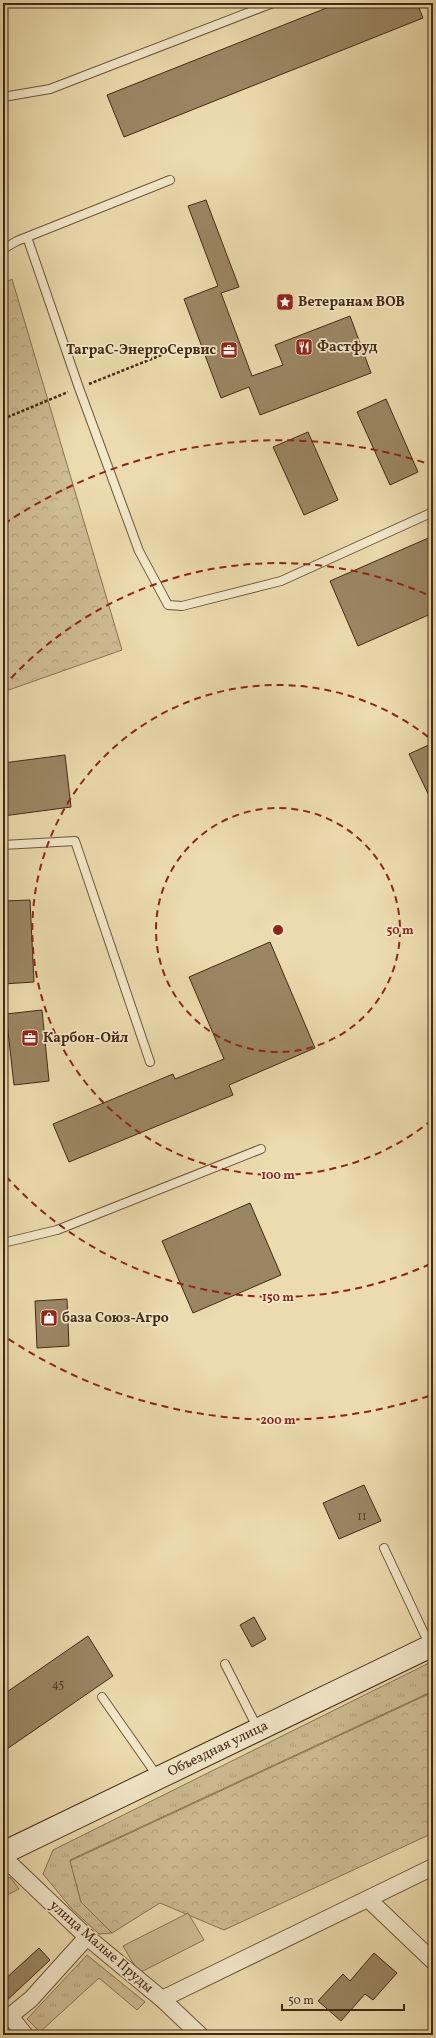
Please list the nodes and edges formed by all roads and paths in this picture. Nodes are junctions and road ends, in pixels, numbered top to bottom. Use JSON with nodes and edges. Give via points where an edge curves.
{"nodes":[{"id":1,"x":273,"y":3,"type":"edge"},
{"id":2,"x":3,"y":97,"type":"edge"},
{"id":3,"x":170,"y":180,"type":"dead end"},
{"id":4,"x":27,"y":237,"type":"junction"},
{"id":5,"x":3,"y":249,"type":"edge"},
{"id":6,"x":433,"y":512,"type":"edge"},
{"id":7,"x":3,"y":845,"type":"edge"},
{"id":8,"x":150,"y":1062,"type":"dead end"},
{"id":9,"x":261,"y":1149,"type":"dead end"},
{"id":10,"x":3,"y":1243,"type":"edge"},
{"id":11,"x":384,"y":1548,"type":"dead end"},
{"id":12,"x":431,"y":1645,"type":"edge"},
{"id":13,"x":225,"y":1664,"type":"dead end"},
{"id":14,"x":102,"y":1697,"type":"dead end"},
{"id":15,"x":258,"y":1730,"type":"junction"},
{"id":16,"x":159,"y":1778,"type":"junction"},
{"id":17,"x":3,"y":1853,"type":"edge"},
{"id":18,"x":3,"y":1857,"type":"edge"},
{"id":19,"x":433,"y":1867,"type":"edge"},
{"id":20,"x":368,"y":1899,"type":"junction"},
{"id":21,"x":87,"y":1936,"type":"junction"},
{"id":22,"x":433,"y":1961,"type":"edge"},
{"id":23,"x":162,"y":1999,"type":"junction"},
{"id":24,"x":25,"y":2035,"type":"edge"},
{"id":25,"x":200,"y":2035,"type":"edge"}],
"edges":[{"from":1,"to":2,"type":"lane","via":[[50,89]]},
{"from":3,"to":4,"type":"lane"},
{"from":4,"to":5,"type":"lane"},
{"from":4,"to":6,"type":"lane","via":[[78,388],[139,551],[168,605],[182,606],[281,581]]},
{"from":7,"to":8,"type":"lane","via":[[75,841]]},
{"from":9,"to":10,"type":"lane","via":[[57,1230]]},
{"from":11,"to":12,"type":"lane"},
{"from":12,"to":15,"type":"main road","name":"Объездная улица"},
{"from":13,"to":15,"type":"lane"},
{"from":14,"to":16,"type":"lane"},
{"from":15,"to":16,"type":"main road","name":"Объездная улица"},
{"from":16,"to":17,"type":"main road","name":"Объездная улица"},
{"from":18,"to":21,"type":"street","name":"улица Малые Пруды"},
{"from":19,"to":20,"type":"street"},
{"from":20,"to":22,"type":"street"},
{"from":20,"to":23,"type":"street"},
{"from":21,"to":23,"type":"street","name":"улица Малые Пруды"},
{"from":21,"to":24,"type":"street","via":[[31,1999],[10,2016]]},
{"from":23,"to":25,"type":"street","name":"улица Малые Пруды"}]}
